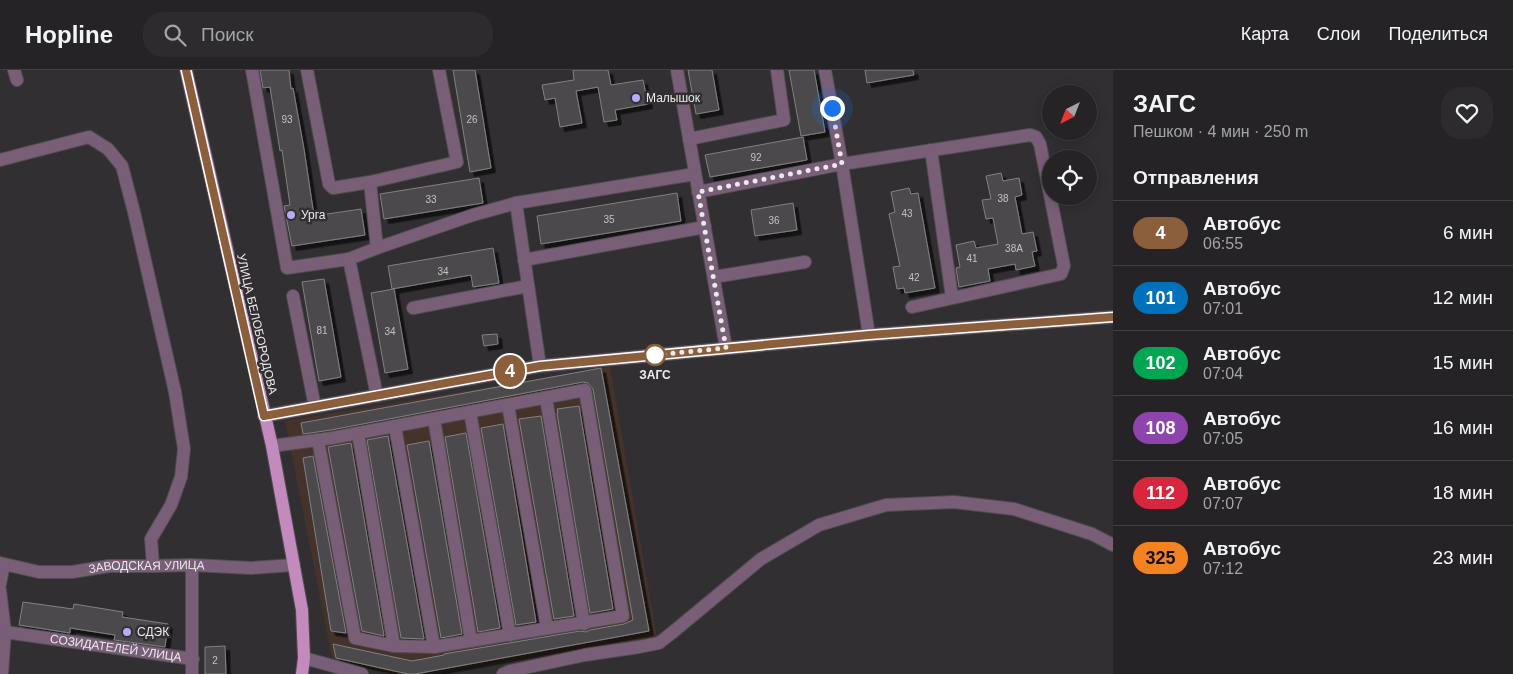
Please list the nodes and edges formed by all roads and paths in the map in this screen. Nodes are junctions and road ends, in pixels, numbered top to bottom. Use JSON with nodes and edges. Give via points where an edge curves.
{"nodes":[{"id":1,"x":186,"y":70,"type":"edge"},
{"id":2,"x":252,"y":70,"type":"edge"},
{"id":3,"x":307,"y":70,"type":"edge"},
{"id":4,"x":439,"y":70,"type":"edge"},
{"id":5,"x":677,"y":70,"type":"edge"},
{"id":6,"x":777,"y":70,"type":"edge"},
{"id":7,"x":825,"y":70,"type":"edge"},
{"id":8,"x":689,"y":139,"type":"junction"},
{"id":9,"x":931,"y":150,"type":"junction"},
{"id":10,"x":0,"y":160,"type":"edge"},
{"id":11,"x":842,"y":164,"type":"junction"},
{"id":12,"x":695,"y":174,"type":"junction"},
{"id":13,"x":370,"y":182,"type":"junction"},
{"id":14,"x":698,"y":192,"type":"junction"},
{"id":15,"x":516,"y":203,"type":"junction"},
{"id":16,"x":705,"y":227,"type":"junction"},
{"id":17,"x":377,"y":248,"type":"junction"},
{"id":18,"x":349,"y":259,"type":"junction"},
{"id":19,"x":524,"y":260,"type":"junction"},
{"id":20,"x":805,"y":262,"type":"dead end"},
{"id":21,"x":714,"y":277,"type":"junction"},
{"id":22,"x":528,"y":286,"type":"junction"},
{"id":23,"x":293,"y":296,"type":"dead end"},
{"id":24,"x":952,"y":297,"type":"junction"},
{"id":25,"x":912,"y":307,"type":"dead end"},
{"id":26,"x":413,"y":308,"type":"dead end"},
{"id":27,"x":1113,"y":317,"type":"edge"},
{"id":28,"x":869,"y":335,"type":"junction"},
{"id":29,"x":726,"y":348,"type":"junction"},
{"id":30,"x":540,"y":366,"type":"junction"},
{"id":31,"x":377,"y":396,"type":"junction"},
{"id":32,"x":546,"y":398,"type":"junction"},
{"id":33,"x":508,"y":405,"type":"junction"},
{"id":34,"x":314,"y":407,"type":"junction"},
{"id":35,"x":470,"y":412,"type":"junction"},
{"id":36,"x":264,"y":416,"type":"junction"},
{"id":37,"x":434,"y":419,"type":"junction"},
{"id":38,"x":395,"y":426,"type":"junction"},
{"id":39,"x":358,"y":433,"type":"junction"},
{"id":40,"x":318,"y":440,"type":"junction"},
{"id":41,"x":272,"y":446,"type":"junction"},
{"id":42,"x":1113,"y":545,"type":"edge"},
{"id":43,"x":2,"y":564,"type":"edge"},
{"id":44,"x":192,"y":565,"type":"junction"},
{"id":45,"x":294,"y":565,"type":"junction"},
{"id":46,"x":153,"y":566,"type":"junction"},
{"id":47,"x":0,"y":584,"type":"edge"},
{"id":48,"x":0,"y":590,"type":"edge"},
{"id":49,"x":584,"y":624,"type":"junction"},
{"id":50,"x":547,"y":628,"type":"junction"},
{"id":51,"x":5,"y":632,"type":"junction"},
{"id":52,"x":510,"y":635,"type":"junction"},
{"id":53,"x":472,"y":641,"type":"junction"},
{"id":54,"x":394,"y":646,"type":"junction"},
{"id":55,"x":434,"y":647,"type":"junction"},
{"id":56,"x":304,"y":658,"type":"junction"},
{"id":57,"x":193,"y":659,"type":"junction"},
{"id":58,"x":1,"y":668,"type":"edge"},
{"id":59,"x":192,"y":674,"type":"edge"},
{"id":60,"x":302,"y":674,"type":"edge"},
{"id":61,"x":362,"y":674,"type":"edge"},
{"id":62,"x":503,"y":674,"type":"edge"}],
"edges":[{"from":1,"to":36,"type":"main road","name":"УЛИЦА БЕЛОБОРОДОВА"},
{"from":2,"to":18,"type":"street","via":[[287,268]]},
{"from":3,"to":13,"type":"street","via":[[328,184],[333,188]]},
{"from":4,"to":13,"type":"street","via":[[456,162]]},
{"from":5,"to":8,"type":"street"},
{"from":6,"to":8,"type":"street","via":[[784,120]]},
{"from":7,"to":11,"type":"street"},
{"from":8,"to":12,"type":"street"},
{"from":9,"to":11,"type":"street"},
{"from":9,"to":24,"type":"street"},
{"from":9,"to":24,"type":"street","via":[[1030,134],[1036,137],[1064,266],[1061,274]]},
{"from":10,"to":46,"type":"street","via":[[89,137],[108,149],[122,166],[175,392],[184,449],[180,478],[171,505],[151,539]]},
{"from":11,"to":14,"type":"street"},
{"from":11,"to":28,"type":"street"},
{"from":12,"to":14,"type":"street"},
{"from":12,"to":15,"type":"street"},
{"from":13,"to":17,"type":"street"},
{"from":14,"to":16,"type":"street"},
{"from":15,"to":17,"type":"street"},
{"from":15,"to":19,"type":"street"},
{"from":16,"to":19,"type":"street"},
{"from":16,"to":21,"type":"street"},
{"from":17,"to":18,"type":"street"},
{"from":18,"to":31,"type":"street"},
{"from":19,"to":22,"type":"street"},
{"from":20,"to":21,"type":"street"},
{"from":21,"to":29,"type":"street"},
{"from":22,"to":26,"type":"street"},
{"from":22,"to":30,"type":"street"},
{"from":23,"to":34,"type":"street"},
{"from":24,"to":25,"type":"street"},
{"from":27,"to":28,"type":"street"},
{"from":28,"to":29,"type":"street"},
{"from":29,"to":30,"type":"street"},
{"from":30,"to":31,"type":"street"},
{"from":31,"to":34,"type":"street"},
{"from":32,"to":33,"type":"street"},
{"from":32,"to":49,"type":"street"},
{"from":32,"to":49,"type":"street","via":[[585,390],[622,616]]},
{"from":33,"to":35,"type":"street"},
{"from":33,"to":50,"type":"street"},
{"from":34,"to":36,"type":"street"},
{"from":35,"to":37,"type":"street"},
{"from":35,"to":52,"type":"street"},
{"from":36,"to":41,"type":"main road","name":"УЛИЦА БЕЛОБОРОДОВА"},
{"from":37,"to":38,"type":"street"},
{"from":37,"to":53,"type":"street"},
{"from":38,"to":39,"type":"street"},
{"from":38,"to":55,"type":"street"},
{"from":39,"to":40,"type":"street"},
{"from":39,"to":54,"type":"street"},
{"from":40,"to":41,"type":"street"},
{"from":40,"to":54,"type":"street","via":[[355,638]]},
{"from":41,"to":45,"type":"main road","name":"УЛИЦА БЕЛОБОРОДОВА"},
{"from":42,"to":62,"type":"street","via":[[1092,534],[1014,509],[954,502],[886,505],[819,525],[761,559],[659,643],[575,657]]},
{"from":43,"to":46,"type":"street","name":"ЗАВОДСКАЯ УЛИЦА","via":[[39,572]]},
{"from":43,"to":47,"type":"street"},
{"from":44,"to":45,"type":"street","name":"ЗАВОДСКАЯ УЛИЦА","via":[[251,568]]},
{"from":44,"to":46,"type":"street","name":"ЗАВОДСКАЯ УЛИЦА"},
{"from":44,"to":57,"type":"street","name":"СОЗИДАТЕЛЕЙ УЛИЦА"},
{"from":45,"to":56,"type":"main road","name":"УЛИЦА БЕЛОБОРОДОВА","via":[[302,610]]},
{"from":48,"to":51,"type":"street"},
{"from":49,"to":50,"type":"street"},
{"from":50,"to":52,"type":"street"},
{"from":51,"to":57,"type":"street","name":"СОЗИДАТЕЛЕЙ УЛИЦА"},
{"from":51,"to":58,"type":"street"},
{"from":52,"to":53,"type":"street"},
{"from":53,"to":55,"type":"street"},
{"from":54,"to":55,"type":"street"},
{"from":56,"to":60,"type":"main road","name":"УЛИЦА БЕЛОБОРОДОВА"},
{"from":56,"to":61,"type":"street"},
{"from":57,"to":59,"type":"street"}]}
